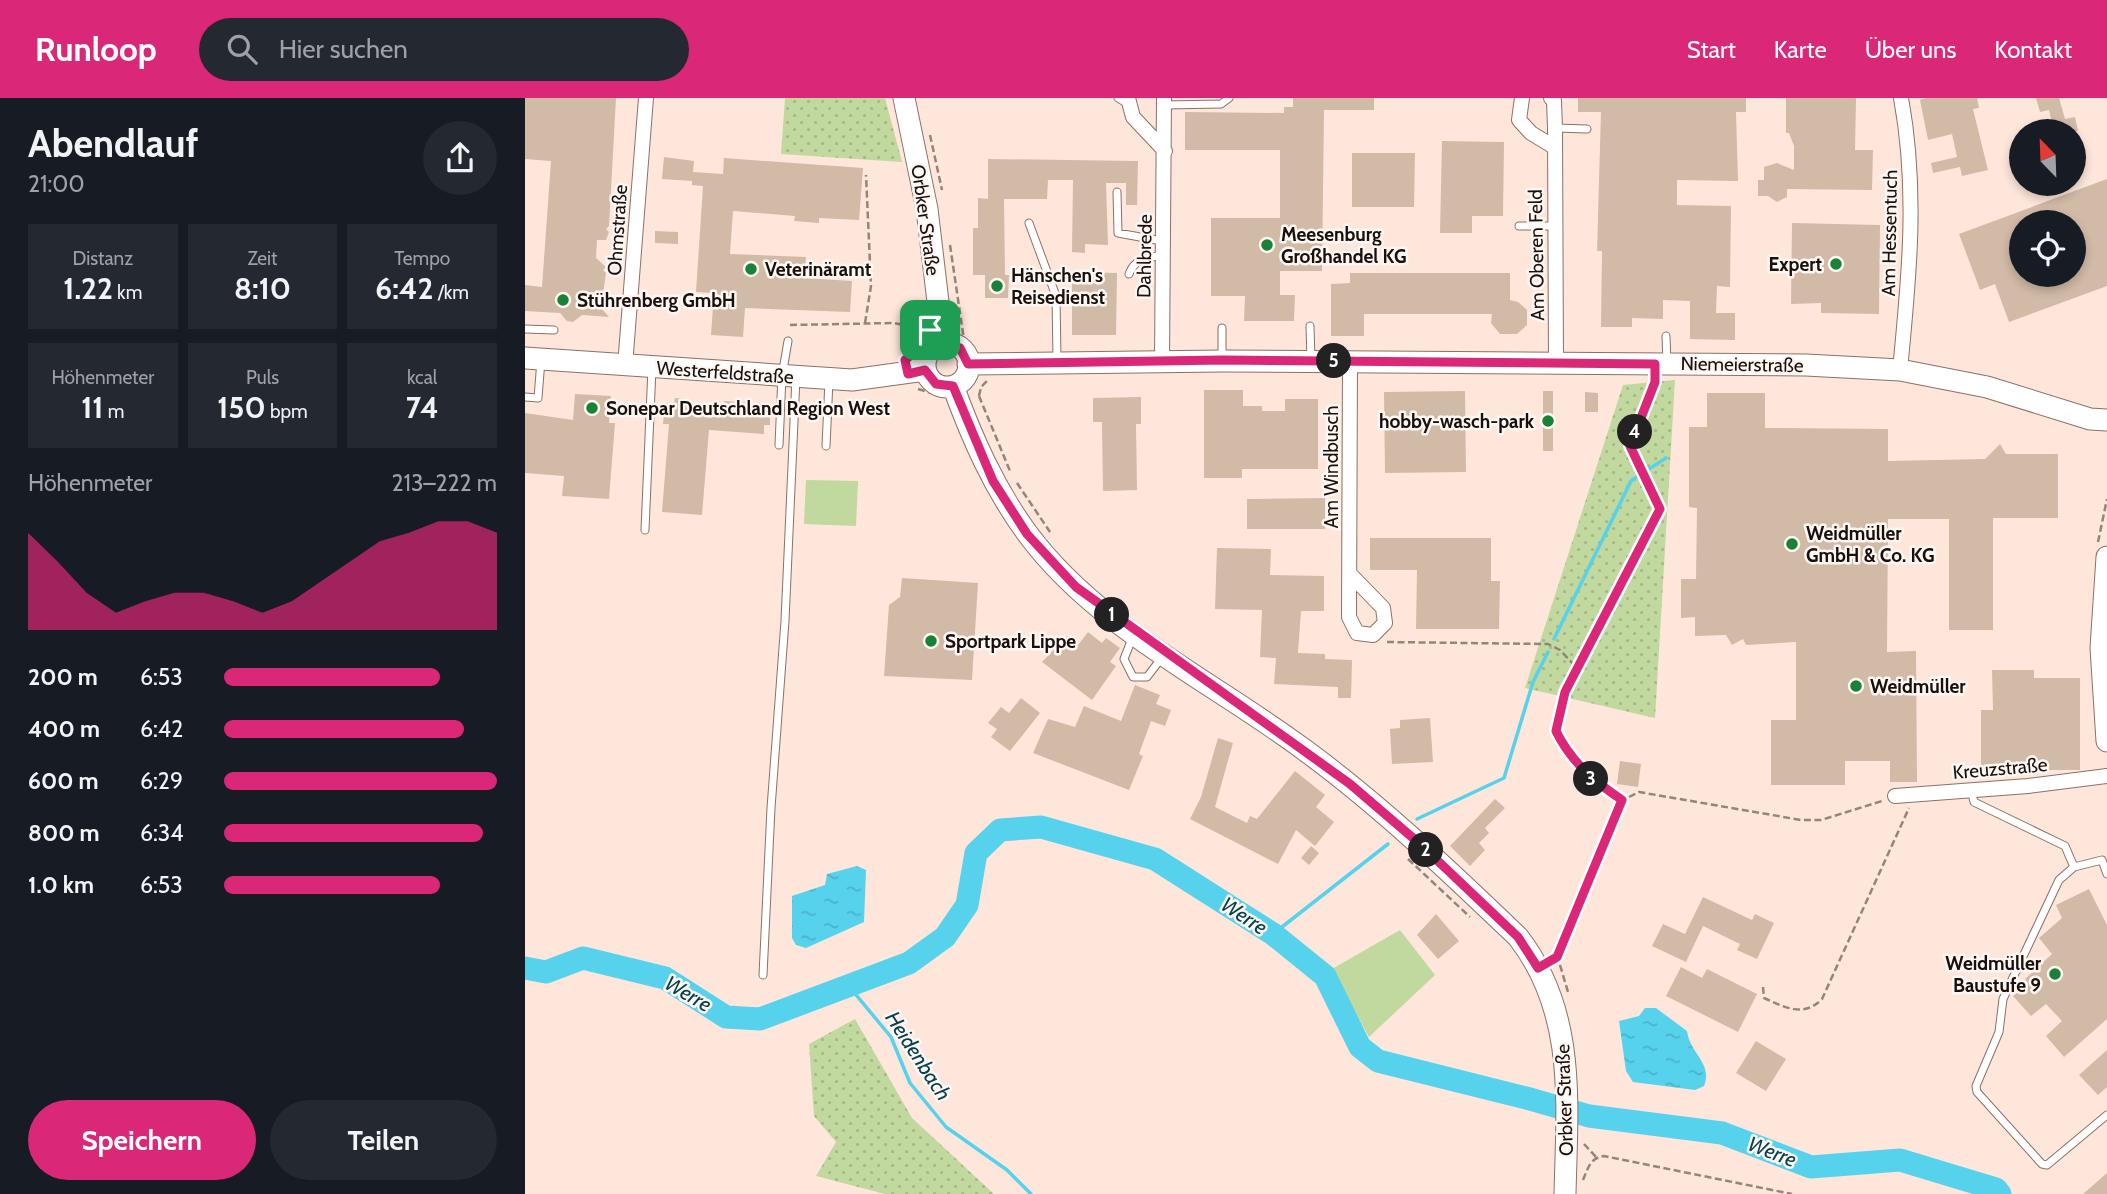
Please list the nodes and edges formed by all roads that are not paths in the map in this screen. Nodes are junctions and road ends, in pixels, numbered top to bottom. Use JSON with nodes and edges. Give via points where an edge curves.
{"nodes":[{"id":1,"x":646,"y":98,"type":"edge"},
{"id":2,"x":904,"y":98,"type":"edge"},
{"id":3,"x":1229,"y":98,"type":"edge"},
{"id":4,"x":1522,"y":98,"type":"edge"},
{"id":5,"x":1551,"y":98,"type":"edge"},
{"id":6,"x":1901,"y":98,"type":"edge"},
{"id":7,"x":1125,"y":100,"type":"edge"},
{"id":8,"x":1165,"y":102,"type":"edge"},
{"id":9,"x":1555,"y":128,"type":"junction"},
{"id":10,"x":1587,"y":129,"type":"dead end"},
{"id":11,"x":1554,"y":147,"type":"junction"},
{"id":12,"x":1165,"y":151,"type":"junction"},
{"id":13,"x":1117,"y":192,"type":"dead end"},
{"id":14,"x":1029,"y":223,"type":"dead end"},
{"id":15,"x":1519,"y":226,"type":"dead end"},
{"id":16,"x":1553,"y":226,"type":"junction"},
{"id":17,"x":1163,"y":248,"type":"junction"},
{"id":18,"x":1129,"y":274,"type":"dead end"},
{"id":19,"x":1310,"y":326,"type":"dead end"},
{"id":20,"x":1222,"y":328,"type":"dead end"},
{"id":21,"x":525,"y":329,"type":"edge"},
{"id":22,"x":554,"y":330,"type":"dead end"},
{"id":23,"x":938,"y":334,"type":"junction"},
{"id":24,"x":1666,"y":336,"type":"dead end"},
{"id":25,"x":788,"y":341,"type":"dead end"},
{"id":26,"x":533,"y":358,"type":"edge"},
{"id":27,"x":1222,"y":360,"type":"junction"},
{"id":28,"x":1057,"y":361,"type":"junction"},
{"id":29,"x":1162,"y":361,"type":"junction"},
{"id":30,"x":1311,"y":361,"type":"junction"},
{"id":31,"x":1350,"y":361,"type":"junction"},
{"id":32,"x":977,"y":364,"type":"junction"},
{"id":33,"x":1556,"y":364,"type":"junction"},
{"id":34,"x":1661,"y":364,"type":"junction"},
{"id":35,"x":625,"y":366,"type":"junction"},
{"id":36,"x":652,"y":367,"type":"junction"},
{"id":37,"x":1900,"y":370,"type":"junction"},
{"id":38,"x":916,"y":372,"type":"junction"},
{"id":39,"x":789,"y":376,"type":"junction"},
{"id":40,"x":829,"y":380,"type":"junction"},
{"id":41,"x":958,"y":395,"type":"junction"},
{"id":42,"x":525,"y":397,"type":"edge"},
{"id":43,"x":2098,"y":420,"type":"edge"},
{"id":44,"x":2107,"y":434,"type":"edge"},
{"id":45,"x":779,"y":444,"type":"dead end"},
{"id":46,"x":826,"y":446,"type":"dead end"},
{"id":47,"x":645,"y":530,"type":"dead end"},
{"id":48,"x":2107,"y":557,"type":"edge"},
{"id":49,"x":1349,"y":573,"type":"junction"},
{"id":50,"x":1135,"y":633,"type":"junction"},
{"id":51,"x":1165,"y":654,"type":"junction"},
{"id":52,"x":2107,"y":736,"type":"edge"},
{"id":53,"x":2107,"y":741,"type":"edge"},
{"id":54,"x":2107,"y":776,"type":"edge"},
{"id":55,"x":1971,"y":789,"type":"junction"},
{"id":56,"x":1895,"y":796,"type":"road end"},
{"id":57,"x":1622,"y":800,"type":"road end"},
{"id":58,"x":2074,"y":867,"type":"junction"},
{"id":59,"x":2107,"y":874,"type":"edge"},
{"id":60,"x":1538,"y":968,"type":"junction"},
{"id":61,"x":763,"y":975,"type":"dead end"},
{"id":62,"x":2107,"y":1115,"type":"edge"},
{"id":63,"x":1565,"y":1192,"type":"edge"}],
"edges":[{"from":1,"to":35,"type":"street","name":"Ohmstraße"},
{"from":2,"to":23,"type":"street","name":"Orbker Straße","via":[[927,209]]},
{"from":3,"to":8,"type":"lane","via":[[1221,104]]},
{"from":4,"to":11,"type":"street","via":[[1519,120]]},
{"from":5,"to":9,"type":"street","name":"Am Oberen Feld"},
{"from":6,"to":37,"type":"street","name":"Am Hessentuch","via":[[1913,206]]},
{"from":7,"to":12,"type":"street","via":[[1133,117]]},
{"from":8,"to":12,"type":"street","name":"Dahlbrede"},
{"from":9,"to":10,"type":"lane"},
{"from":9,"to":11,"type":"street","name":"Am Oberen Feld"},
{"from":11,"to":16,"type":"street","name":"Am Oberen Feld"},
{"from":12,"to":17,"type":"street","name":"Dahlbrede"},
{"from":13,"to":17,"type":"lane","via":[[1118,233]]},
{"from":14,"to":28,"type":"lane","via":[[1056,296]]},
{"from":15,"to":16,"type":"lane"},
{"from":16,"to":33,"type":"street","name":"Am Oberen Feld"},
{"from":17,"to":18,"type":"lane","via":[[1132,264]]},
{"from":17,"to":29,"type":"street","name":"Dahlbrede"},
{"from":19,"to":30,"type":"lane"},
{"from":20,"to":27,"type":"lane"},
{"from":21,"to":22,"type":"lane"},
{"from":23,"to":32,"type":"street"},
{"from":23,"to":38,"type":"street"},
{"from":24,"to":34,"type":"lane"},
{"from":25,"to":39,"type":"lane"},
{"from":26,"to":35,"type":"street","name":"Westerfeldstraße"},
{"from":26,"to":42,"type":"lane","via":[[538,398]]},
{"from":27,"to":29,"type":"street","name":"Niemeierstraße"},
{"from":27,"to":30,"type":"street","name":"Niemeierstraße"},
{"from":28,"to":29,"type":"street","name":"Niemeierstraße"},
{"from":28,"to":32,"type":"street","name":"Niemeierstraße"},
{"from":30,"to":31,"type":"street","name":"Niemeierstraße"},
{"from":31,"to":33,"type":"street","name":"Niemeierstraße"},
{"from":31,"to":49,"type":"street","name":"Am Windbusch"},
{"from":32,"to":41,"type":"street"},
{"from":33,"to":34,"type":"street","name":"Niemeierstraße"},
{"from":34,"to":37,"type":"street","name":"Niemeierstraße"},
{"from":35,"to":36,"type":"street","name":"Westerfeldstraße"},
{"from":36,"to":39,"type":"street","name":"Westerfeldstraße"},
{"from":36,"to":47,"type":"lane"},
{"from":37,"to":43,"type":"street","name":"Niemeierstraße","via":[[1987,387]]},
{"from":38,"to":40,"type":"street","name":"Westerfeldstraße"},
{"from":38,"to":41,"type":"street"},
{"from":39,"to":40,"type":"street","name":"Westerfeldstraße"},
{"from":39,"to":45,"type":"lane"},
{"from":39,"to":61,"type":"lane","via":[[785,621]]},
{"from":40,"to":46,"type":"lane"},
{"from":41,"to":50,"type":"street","name":"Orbker Straße","via":[[993,481],[1027,534],[1076,587]]},
{"from":43,"to":44,"type":"street","name":"Niemeierstraße"},
{"from":48,"to":52,"type":"street","via":[[2101,648]]},
{"from":49,"to":49,"type":"street","name":"Am Windbusch","via":[[1352,627],[1366,636],[1377,632],[1385,623],[1383,608]]},
{"from":50,"to":51,"type":"street","name":"Orbker Straße"},
{"from":50,"to":51,"type":"lane","via":[[1124,659],[1133,677],[1147,677]]},
{"from":51,"to":60,"type":"street","name":"Orbker Straße","via":[[1305,750],[1392,819],[1518,937]]},
{"from":52,"to":53,"type":"street"},
{"from":54,"to":55,"type":"street","name":"Kreuzstraße"},
{"from":55,"to":56,"type":"street","name":"Kreuzstraße"},
{"from":55,"to":58,"type":"lane","via":[[1974,802],[2064,846]]},
{"from":57,"to":60,"type":"lane","via":[[1560,956]]},
{"from":58,"to":59,"type":"lane","via":[[2102,860]]},
{"from":58,"to":62,"type":"lane","via":[[2059,880],[2003,999],[1999,1032],[1976,1086],[2042,1164],[2047,1165]]},
{"from":60,"to":63,"type":"street","name":"Orbker Straße","via":[[1562,1032],[1567,1086]]}]}
